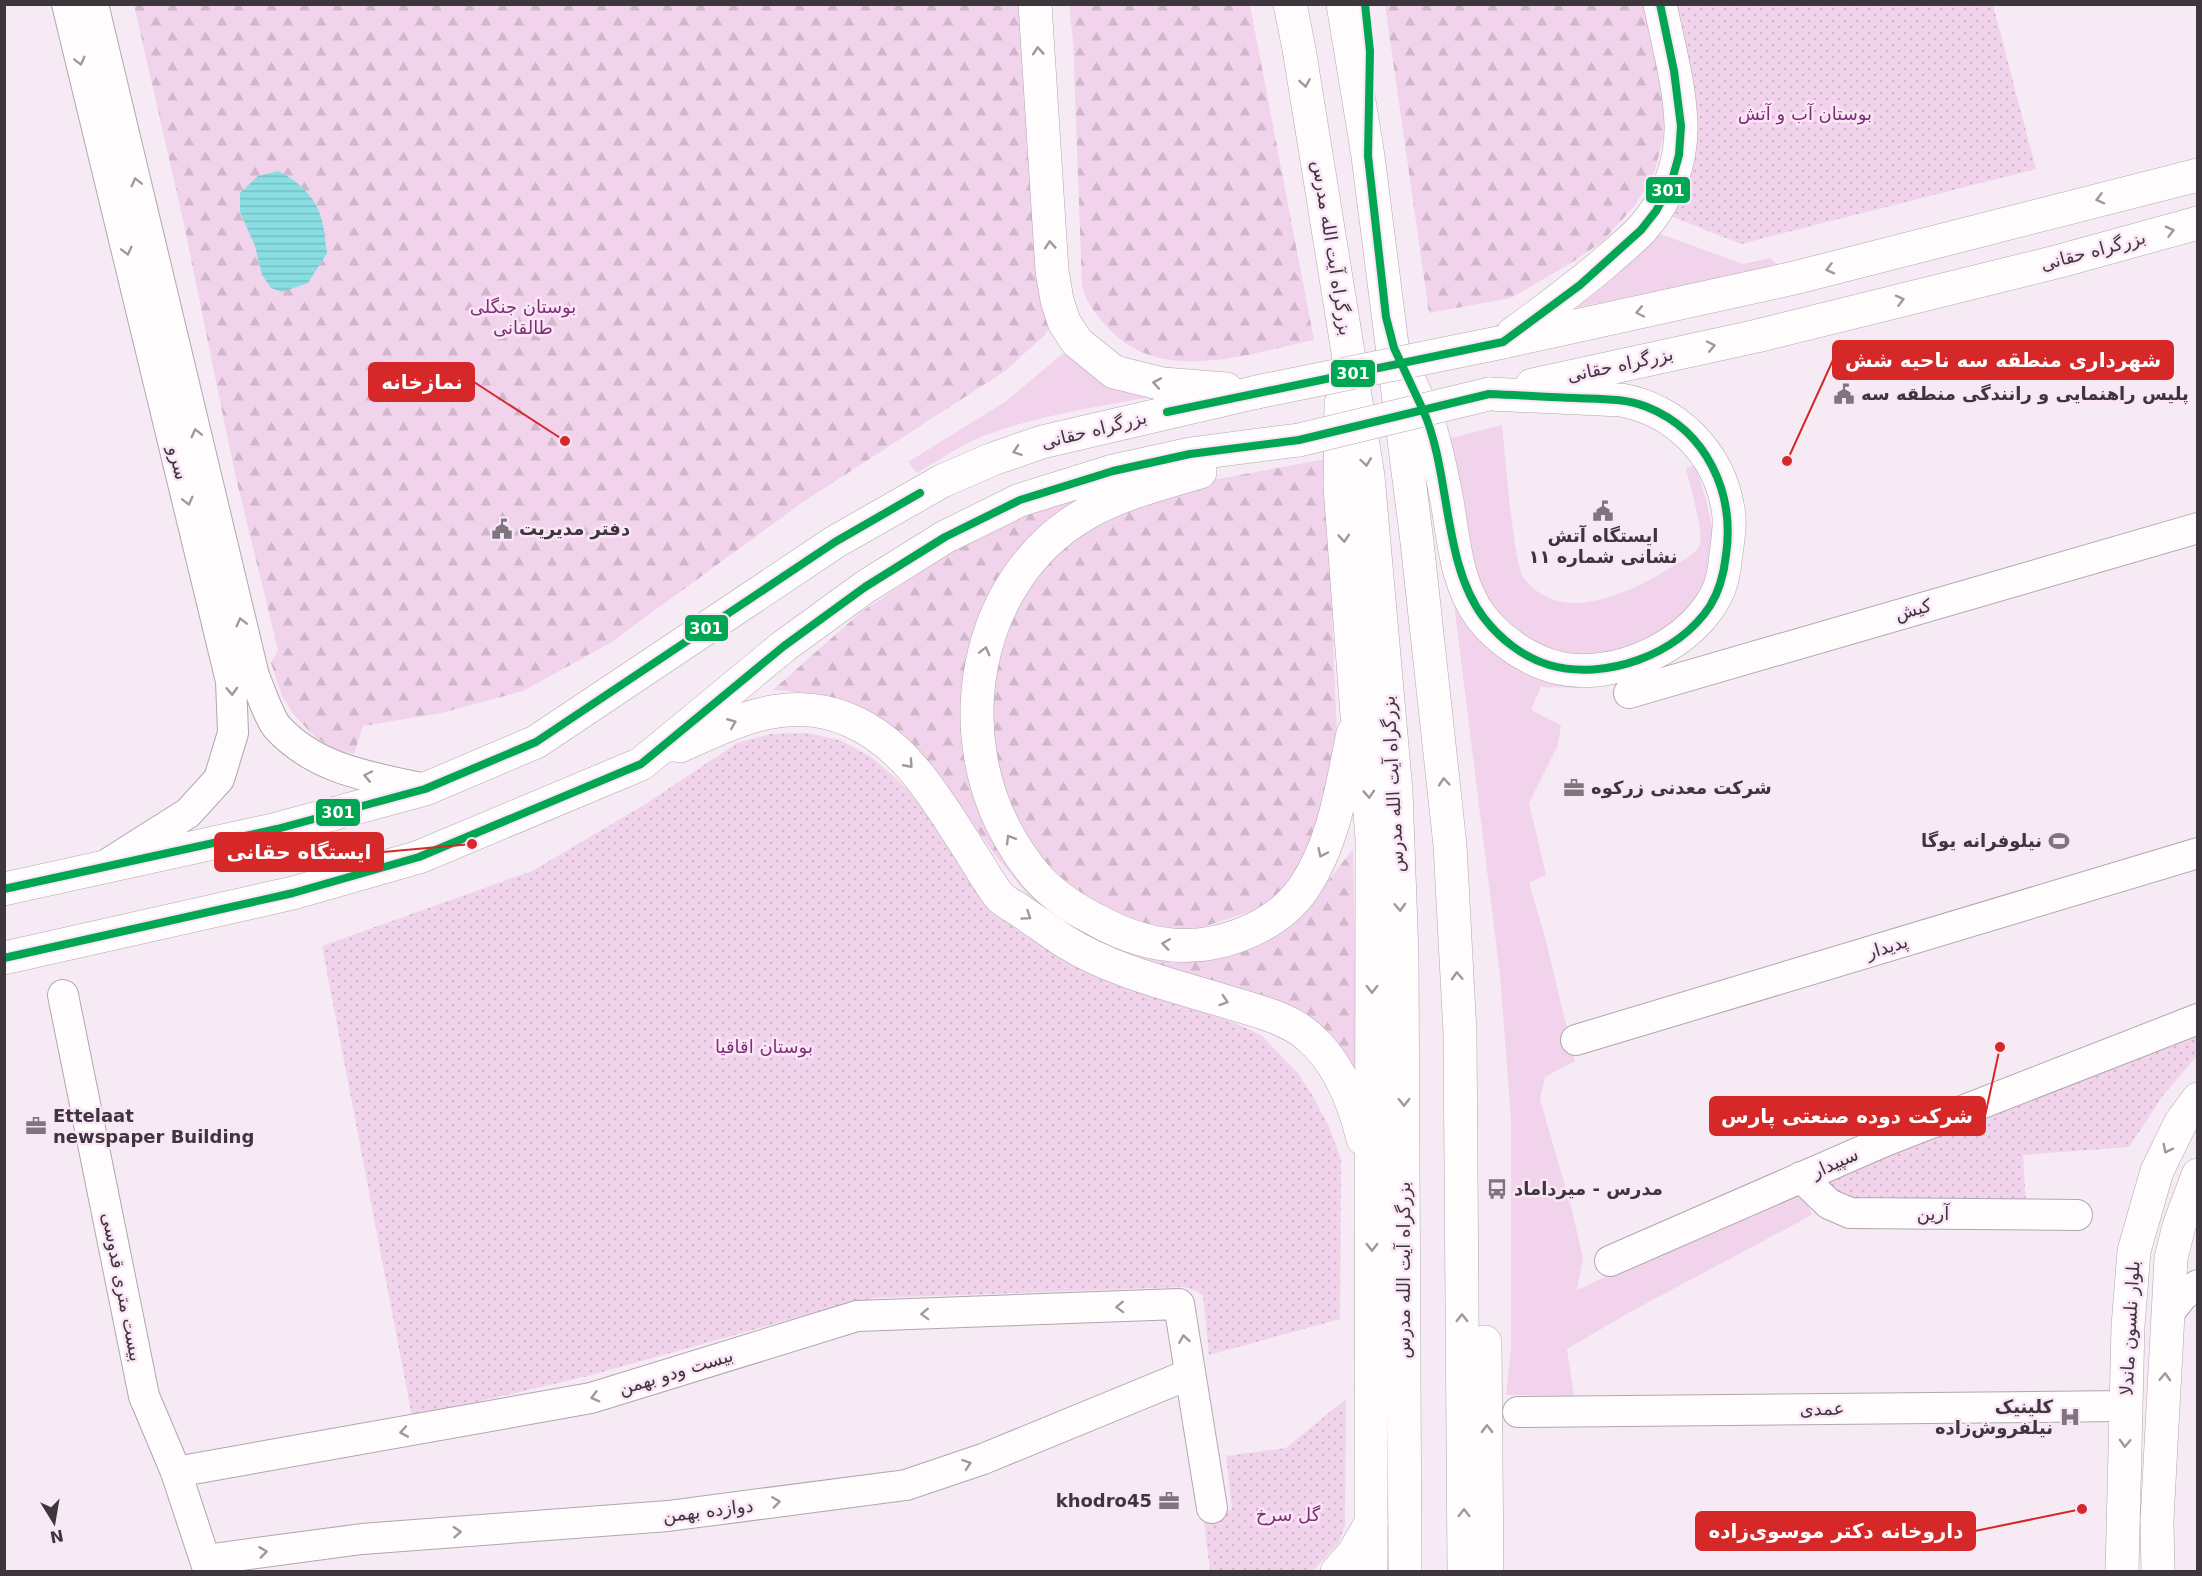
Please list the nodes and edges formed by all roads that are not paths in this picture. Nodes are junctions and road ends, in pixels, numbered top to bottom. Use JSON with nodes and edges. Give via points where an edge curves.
{"nodes":[{"id":1,"x":67,"y":4,"type":"edge"},
{"id":2,"x":93,"y":4,"type":"edge"},
{"id":3,"x":1035,"y":4,"type":"edge"},
{"id":4,"x":1283,"y":4,"type":"edge"},
{"id":5,"x":1290,"y":4,"type":"edge"},
{"id":6,"x":1343,"y":4,"type":"edge"},
{"id":7,"x":1365,"y":4,"type":"edge"},
{"id":8,"x":1660,"y":4,"type":"edge"},
{"id":9,"x":1299,"y":49,"type":"junction"},
{"id":10,"x":1368,"y":156,"type":"junction"},
{"id":11,"x":2198,"y":175,"type":"edge"},
{"id":12,"x":2198,"y":223,"type":"edge"},
{"id":13,"x":1342,"y":311,"type":"junction"},
{"id":14,"x":1390,"y":337,"type":"junction"},
{"id":15,"x":1503,"y":342,"type":"junction"},
{"id":16,"x":1257,"y":392,"type":"junction"},
{"id":17,"x":1489,"y":394,"type":"junction"},
{"id":18,"x":1299,"y":440,"type":"junction"},
{"id":19,"x":2198,"y":528,"type":"edge"},
{"id":20,"x":1384,"y":645,"type":"junction"},
{"id":21,"x":1629,"y":693,"type":"dead end"},
{"id":22,"x":1357,"y":716,"type":"junction"},
{"id":23,"x":640,"y":764,"type":"junction"},
{"id":24,"x":425,"y":789,"type":"junction"},
{"id":25,"x":1450,"y":845,"type":"junction"},
{"id":26,"x":2198,"y":853,"type":"edge"},
{"id":27,"x":102,"y":868,"type":"junction"},
{"id":28,"x":4,"y":889,"type":"edge"},
{"id":29,"x":4,"y":958,"type":"edge"},
{"id":30,"x":63,"y":995,"type":"dead end"},
{"id":31,"x":2198,"y":1019,"type":"edge"},
{"id":32,"x":1576,"y":1040,"type":"dead end"},
{"id":33,"x":2198,"y":1099,"type":"edge"},
{"id":34,"x":2198,"y":1176,"type":"edge"},
{"id":35,"x":1801,"y":1177,"type":"junction"},
{"id":36,"x":1372,"y":1214,"type":"junction"},
{"id":37,"x":2077,"y":1215,"type":"dead end"},
{"id":38,"x":1610,"y":1262,"type":"dead end"},
{"id":39,"x":2198,"y":1284,"type":"edge"},
{"id":40,"x":2168,"y":1314,"type":"junction"},
{"id":41,"x":1190,"y":1374,"type":"junction"},
{"id":42,"x":2126,"y":1406,"type":"junction"},
{"id":43,"x":1518,"y":1412,"type":"dead end"},
{"id":44,"x":176,"y":1472,"type":"junction"},
{"id":45,"x":1212,"y":1508,"type":"dead end"},
{"id":46,"x":2157,"y":1520,"type":"junction"},
{"id":47,"x":1371,"y":1523,"type":"junction"},
{"id":48,"x":2122,"y":1556,"type":"edge"},
{"id":49,"x":1490,"y":1564,"type":"edge"},
{"id":50,"x":207,"y":1566,"type":"edge"},
{"id":51,"x":1337,"y":1572,"type":"edge"},
{"id":52,"x":1371,"y":1572,"type":"edge"},
{"id":53,"x":1405,"y":1572,"type":"edge"},
{"id":54,"x":1464,"y":1572,"type":"edge"},
{"id":55,"x":2098,"y":1572,"type":"edge"},
{"id":56,"x":2158,"y":1572,"type":"edge"},
{"id":57,"x":2181,"y":1572,"type":"edge"}],
"edges":[{"from":1,"to":27,"type":"street","name":"سرو","one_way":true,"via":[[231,681],[233,733],[219,779],[188,813]]},
{"from":24,"to":2,"type":"street","name":"سرو","one_way":true,"via":[[346,771],[310,754],[276,725],[254,676]]},
{"from":16,"to":3,"type":"main road","one_way":true,"via":[[1163,384],[1114,372],[1077,342],[1064,322],[1052,271]]},
{"from":4,"to":9,"type":"main road"},
{"from":5,"to":9,"type":"main road","name":"بزرگراه آیت الله مدرس"},
{"from":6,"to":10,"type":"main road"},
{"from":7,"to":10,"type":"main road","via":[[1370,48]]},
{"from":8,"to":15,"type":"main road","via":[[1681,126],[1671,184],[1641,230],[1580,285]]},
{"from":9,"to":13,"type":"main road","name":"بزرگراه آیت الله مدرس","one_way":true},
{"from":10,"to":14,"type":"main road"},
{"from":11,"to":15,"type":"main road","name":"بزرگراه حقانی","one_way":true,"via":[[1794,278]]},
{"from":17,"to":12,"type":"main road","name":"بزرگراه حقانی","one_way":true,"via":[[1757,336]]},
{"from":13,"to":20,"type":"main road","name":"بزرگراه آیت الله مدرس","one_way":true,"via":[[1368,476]]},
{"from":13,"to":22,"type":"main road","one_way":true,"via":[[1340,487]]},
{"from":14,"to":17,"type":"main road","via":[[1431,432],[1463,584],[1492,629],[1516,649],[1561,669],[1594,669],[1636,661],[1674,643],[1706,610],[1719,589],[1729,532],[1729,509],[1722,485],[1698,442],[1679,425],[1642,404]]},
{"from":25,"to":14,"type":"main road","one_way":true,"via":[[1419,554]]},
{"from":15,"to":16,"type":"main road","name":"بزرگراه حقانی","bridge":true},
{"from":16,"to":24,"type":"main road","name":"بزرگراه حقانی","one_way":true,"via":[[1042,442],[942,481],[835,542],[536,742]]},
{"from":17,"to":18,"type":"main road","name":"بزرگراه حقانی","bridge":true},
{"from":22,"to":18,"type":"main road","one_way":true,"via":[[1335,822],[1304,888],[1281,912],[1256,929],[1195,946],[1170,945],[1122,933],[1078,911],[1049,889],[1001,823],[980,761],[976,710],[978,678],[987,641],[1008,594],[1038,553],[1075,520],[1110,502]]},
{"from":18,"to":23,"type":"main road","name":"بزرگراه حقانی","via":[[1190,454],[1113,471],[1020,500],[977,521],[856,593],[784,646]]},
{"from":19,"to":21,"type":"street","name":"کیش"},
{"from":20,"to":22,"type":"main road"},
{"from":20,"to":53,"type":"main road","name":"بزرگراه آیت الله مدرس","one_way":true,"via":[[1396,790],[1402,956]]},
{"from":22,"to":36,"type":"main road","one_way":true,"via":[[1367,772],[1372,839]]},
{"from":23,"to":29,"type":"main road","name":"بزرگراه حقانی","via":[[419,857],[293,893]]},
{"from":23,"to":36,"type":"main road","one_way":true,"via":[[735,721],[767,711],[821,712],[849,719],[873,732],[927,786],[1001,898],[1095,959],[1257,1011],[1297,1029],[1318,1045],[1341,1078],[1358,1120]]},
{"from":24,"to":27,"type":"main road","name":"بزرگراه حقانی","via":[[277,830]]},
{"from":49,"to":25,"type":"main road","one_way":true,"via":[[1479,955]]},
{"from":54,"to":25,"type":"main road","one_way":true,"via":[[1460,1033]]},
{"from":26,"to":32,"type":"street","name":"پدیدار"},
{"from":27,"to":28,"type":"main road","name":"بزرگراه حقانی"},
{"from":30,"to":44,"type":"street","name":"بیست متری قدوسی","via":[[144,1396]]},
{"from":31,"to":35,"type":"street","name":"سپیدار"},
{"from":33,"to":42,"type":"main road","name":"بلوار نلسون ماندلا","one_way":true,"via":[[2181,1122],[2157,1171],[2134,1251]]},
{"from":34,"to":40,"type":"main road","name":"بلوار نلسون ماندلا","via":[[2171,1258]]},
{"from":35,"to":37,"type":"street","name":"آرین","via":[[1829,1204],[1850,1213]]},
{"from":35,"to":38,"type":"street","name":"سپیدار"},
{"from":36,"to":47,"type":"main road","one_way":true},
{"from":39,"to":40,"type":"street","via":[[2182,1295]]},
{"from":46,"to":40,"type":"main road","name":"بلوار نلسون ماندلا","one_way":true},
{"from":41,"to":44,"type":"street","name":"بیست ودو بهمن","one_way":true,"via":[[1179,1304],[857,1317],[591,1398]]},
{"from":41,"to":45,"type":"street"},
{"from":50,"to":41,"type":"street","name":"دوازده بهمن","one_way":true,"via":[[362,1539],[668,1516],[906,1485],[983,1459]]},
{"from":42,"to":43,"type":"street","name":"عمدی"},
{"from":42,"to":48,"type":"main road","name":"بلوار نلسون ماندلا","one_way":true},
{"from":44,"to":50,"type":"street","name":"بیست متری قدوسی"},
{"from":46,"to":56,"type":"main road","name":"بلوار نلسون ماندلا"},
{"from":46,"to":57,"type":"main road"},
{"from":47,"to":51,"type":"main road"},
{"from":47,"to":52,"type":"main road"},
{"from":48,"to":55,"type":"main road"}]}
